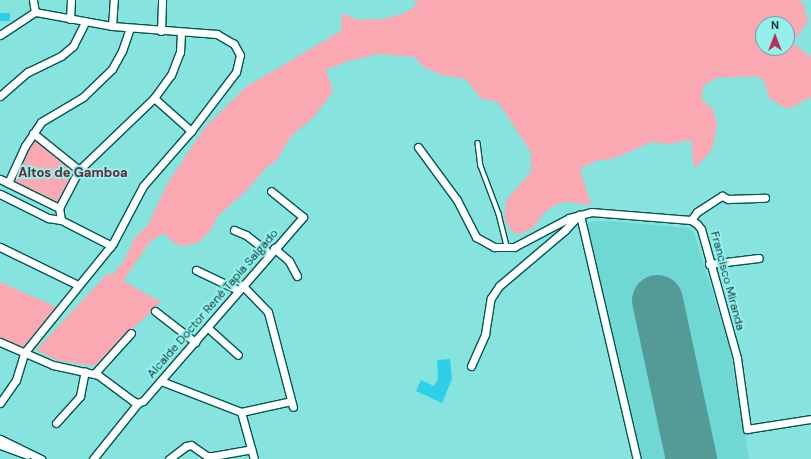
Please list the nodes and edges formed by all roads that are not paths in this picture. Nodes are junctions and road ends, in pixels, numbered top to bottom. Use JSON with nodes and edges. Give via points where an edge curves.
{"nodes":[{"id":1,"x":33,"y":0,"type":"edge"},
{"id":2,"x":72,"y":0,"type":"edge"},
{"id":3,"x":114,"y":0,"type":"edge"},
{"id":4,"x":162,"y":0,"type":"edge"},
{"id":5,"x":35,"y":12,"type":"junction"},
{"id":6,"x":70,"y":18,"type":"junction"},
{"id":7,"x":85,"y":22,"type":"junction"},
{"id":8,"x":112,"y":26,"type":"junction"},
{"id":9,"x":130,"y":28,"type":"junction"},
{"id":10,"x":161,"y":31,"type":"junction"},
{"id":11,"x":181,"y":32,"type":"junction"},
{"id":12,"x":0,"y":35,"type":"edge"},
{"id":13,"x":0,"y":96,"type":"edge"},
{"id":14,"x":154,"y":98,"type":"junction"},
{"id":15,"x":191,"y":131,"type":"junction"},
{"id":16,"x":33,"y":133,"type":"junction"},
{"id":17,"x":478,"y":143,"type":"dead end"},
{"id":18,"x":418,"y":147,"type":"dead end"},
{"id":19,"x":79,"y":170,"type":"junction"},
{"id":20,"x":0,"y":179,"type":"edge"},
{"id":21,"x":8,"y":182,"type":"junction"},
{"id":22,"x":271,"y":191,"type":"dead end"},
{"id":23,"x":0,"y":194,"type":"edge"},
{"id":24,"x":765,"y":198,"type":"dead end"},
{"id":25,"x":59,"y":208,"type":"junction"},
{"id":26,"x":580,"y":215,"type":"junction"},
{"id":27,"x":61,"y":220,"type":"junction"},
{"id":28,"x":691,"y":220,"type":"junction"},
{"id":29,"x":234,"y":230,"type":"dead end"},
{"id":30,"x":0,"y":247,"type":"edge"},
{"id":31,"x":110,"y":247,"type":"junction"},
{"id":32,"x":508,"y":248,"type":"junction"},
{"id":33,"x":272,"y":251,"type":"junction"},
{"id":34,"x":759,"y":258,"type":"dead end"},
{"id":35,"x":709,"y":264,"type":"junction"},
{"id":36,"x":196,"y":270,"type":"dead end"},
{"id":37,"x":298,"y":276,"type":"dead end"},
{"id":38,"x":78,"y":285,"type":"junction"},
{"id":39,"x":240,"y":288,"type":"junction"},
{"id":40,"x":155,"y":311,"type":"dead end"},
{"id":41,"x":208,"y":328,"type":"junction"},
{"id":42,"x":131,"y":333,"type":"dead end"},
{"id":43,"x":0,"y":342,"type":"edge"},
{"id":44,"x":195,"y":342,"type":"junction"},
{"id":45,"x":24,"y":353,"type":"junction"},
{"id":46,"x":238,"y":355,"type":"dead end"},
{"id":47,"x":472,"y":366,"type":"dead end"},
{"id":48,"x":85,"y":371,"type":"junction"},
{"id":49,"x":94,"y":374,"type":"junction"},
{"id":50,"x":161,"y":381,"type":"junction"},
{"id":51,"x":0,"y":403,"type":"edge"},
{"id":52,"x":138,"y":403,"type":"junction"},
{"id":53,"x":241,"y":412,"type":"junction"},
{"id":54,"x":811,"y":419,"type":"edge"},
{"id":55,"x":56,"y":423,"type":"dead end"},
{"id":56,"x":0,"y":439,"type":"edge"},
{"id":57,"x":0,"y":445,"type":"edge"},
{"id":58,"x":251,"y":449,"type":"junction"},
{"id":59,"x":37,"y":459,"type":"edge"},
{"id":60,"x":41,"y":459,"type":"edge"},
{"id":61,"x":93,"y":459,"type":"edge"},
{"id":62,"x":169,"y":459,"type":"edge"},
{"id":63,"x":254,"y":459,"type":"edge"},
{"id":64,"x":637,"y":459,"type":"edge"}],
"edges":[{"from":1,"to":5,"type":"street"},
{"from":2,"to":6,"type":"street"},
{"from":3,"to":8,"type":"street"},
{"from":4,"to":10,"type":"street"},
{"from":5,"to":6,"type":"street"},
{"from":5,"to":12,"type":"street"},
{"from":6,"to":7,"type":"street"},
{"from":7,"to":8,"type":"street"},
{"from":7,"to":13,"type":"street","via":[[73,46],[61,56],[28,72]]},
{"from":8,"to":9,"type":"street"},
{"from":9,"to":10,"type":"street"},
{"from":9,"to":16,"type":"street","via":[[118,60],[104,78],[82,97],[50,115]]},
{"from":10,"to":11,"type":"street"},
{"from":11,"to":14,"type":"street","via":[[176,63]]},
{"from":11,"to":15,"type":"street","via":[[217,34],[229,39],[238,50],[238,67]]},
{"from":14,"to":15,"type":"street"},
{"from":14,"to":19,"type":"street"},
{"from":15,"to":31,"type":"street","via":[[142,186]]},
{"from":16,"to":19,"type":"street"},
{"from":16,"to":21,"type":"street"},
{"from":17,"to":32,"type":"lane","via":[[481,166],[499,214]]},
{"from":18,"to":32,"type":"street","via":[[457,200],[476,237],[484,243]]},
{"from":19,"to":25,"type":"street"},
{"from":20,"to":21,"type":"street"},
{"from":21,"to":25,"type":"street"},
{"from":22,"to":33,"type":"street","name":"Alcalde Doctor René Tapia Salgado","via":[[303,217]]},
{"from":23,"to":27,"type":"street","via":[[48,218]]},
{"from":24,"to":28,"type":"street","via":[[728,199],[722,196],[697,212]]},
{"from":25,"to":27,"type":"street"},
{"from":26,"to":28,"type":"street","via":[[592,212],[618,212]]},
{"from":26,"to":32,"type":"street"},
{"from":26,"to":47,"type":"street","via":[[499,286],[491,298],[485,334]]},
{"from":26,"to":64,"type":"street"},
{"from":27,"to":31,"type":"street"},
{"from":28,"to":35,"type":"street","name":"Francisco Miranda","via":[[701,229]]},
{"from":29,"to":33,"type":"street"},
{"from":30,"to":38,"type":"street"},
{"from":31,"to":38,"type":"street"},
{"from":33,"to":37,"type":"street","via":[[289,261]]},
{"from":33,"to":39,"type":"street","name":"Alcalde Doctor René Tapia Salgado"},
{"from":34,"to":35,"type":"street"},
{"from":35,"to":54,"type":"street","name":"Francisco Miranda","via":[[736,358],[747,429]]},
{"from":36,"to":39,"type":"street"},
{"from":38,"to":45,"type":"street"},
{"from":39,"to":41,"type":"street","name":"Alcalde Doctor René Tapia Salgado"},
{"from":39,"to":53,"type":"street","via":[[268,312],[292,404]]},
{"from":40,"to":44,"type":"street"},
{"from":41,"to":44,"type":"street","name":"Alcalde Doctor René Tapia Salgado"},
{"from":41,"to":46,"type":"street"},
{"from":42,"to":49,"type":"street"},
{"from":43,"to":45,"type":"street"},
{"from":44,"to":50,"type":"street","name":"Alcalde Doctor René Tapia Salgado"},
{"from":45,"to":48,"type":"street","via":[[53,365]]},
{"from":45,"to":51,"type":"street","via":[[16,380]]},
{"from":48,"to":49,"type":"street"},
{"from":48,"to":55,"type":"street","via":[[80,396]]},
{"from":49,"to":52,"type":"street"},
{"from":50,"to":52,"type":"street","name":"Alcalde Doctor René Tapia Salgado"},
{"from":50,"to":53,"type":"street"},
{"from":52,"to":61,"type":"street","name":"Alcalde Doctor René Tapia Salgado"},
{"from":53,"to":58,"type":"street"},
{"from":56,"to":60,"type":"street"},
{"from":57,"to":59,"type":"street"},
{"from":58,"to":62,"type":"street","via":[[207,456],[191,445]]},
{"from":58,"to":63,"type":"street"}]}
